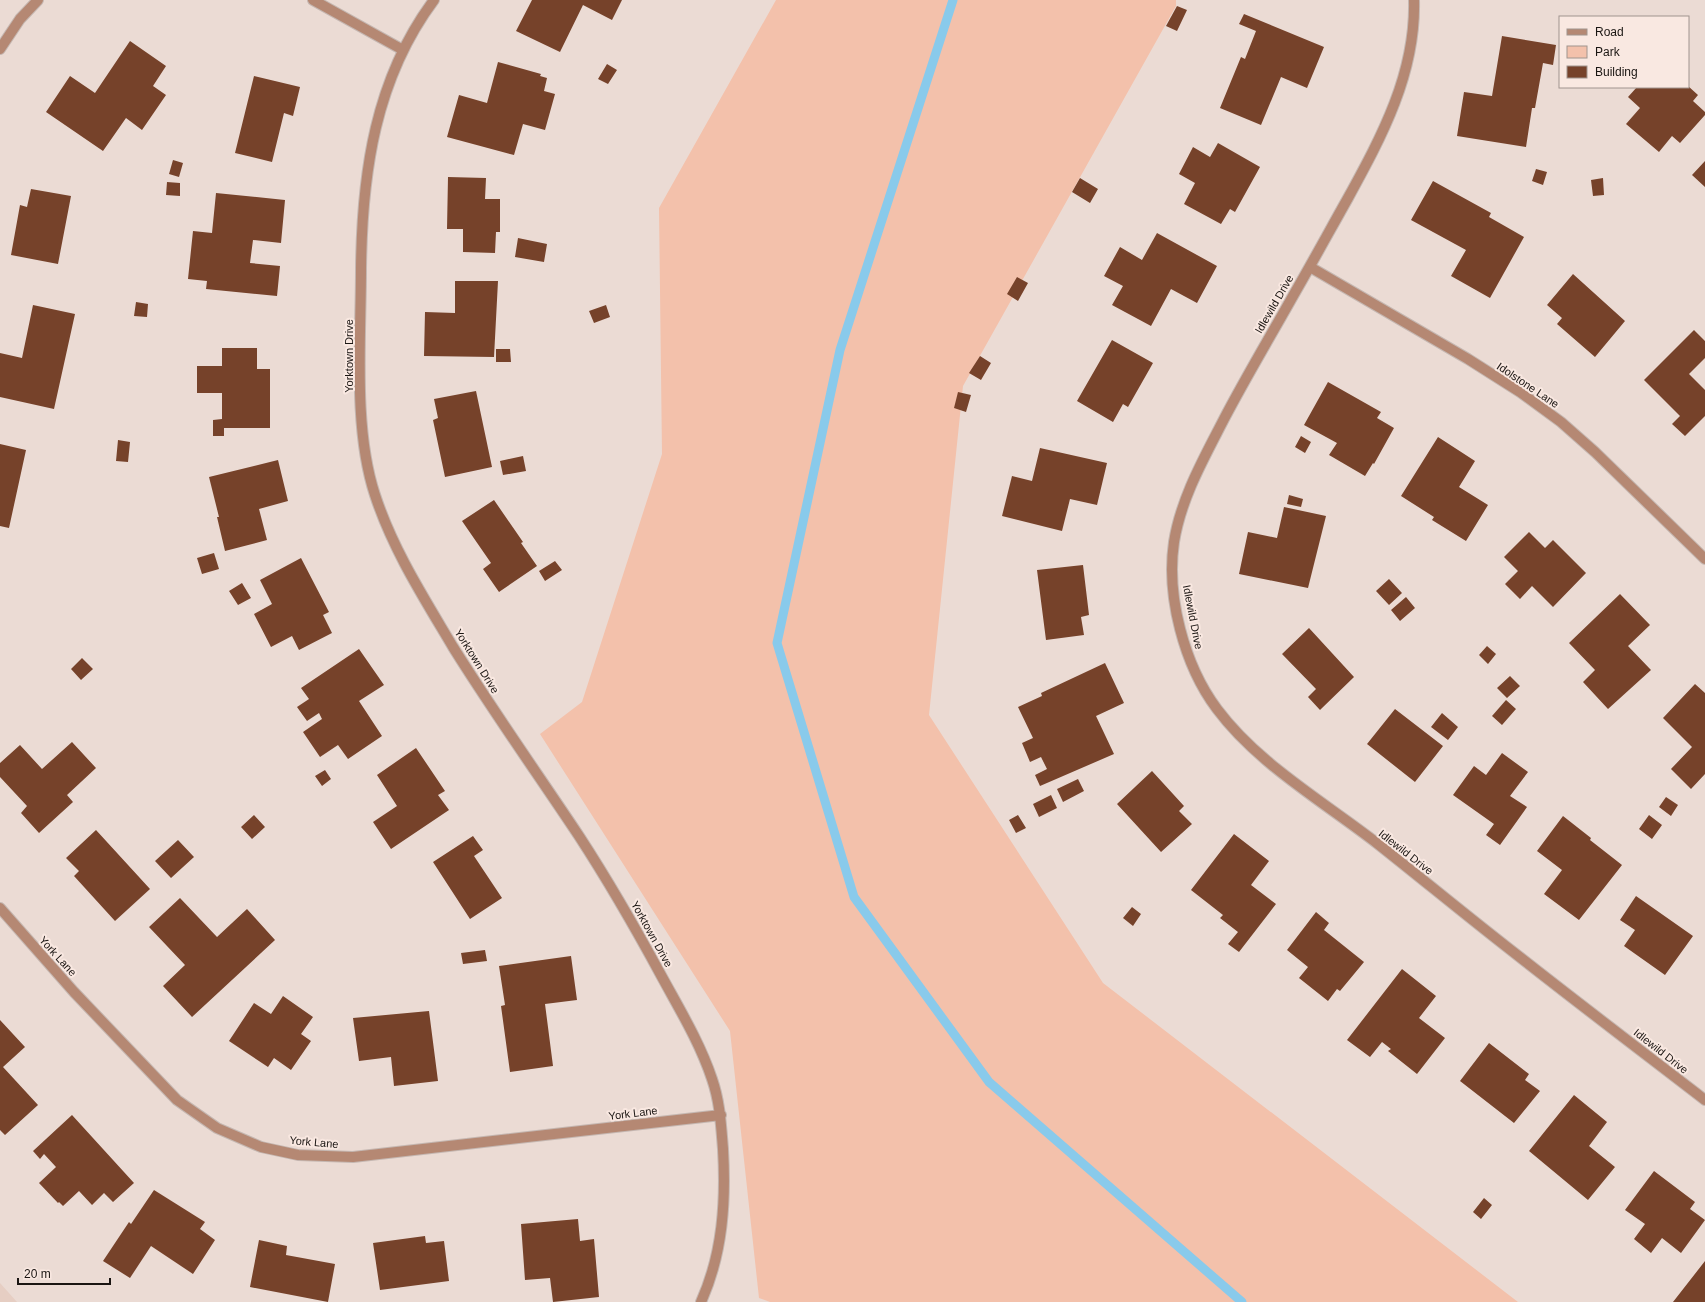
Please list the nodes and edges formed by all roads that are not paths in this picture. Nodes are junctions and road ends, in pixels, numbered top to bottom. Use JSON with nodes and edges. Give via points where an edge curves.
{"nodes":[{"id":1,"x":38,"y":0,"type":"edge"},
{"id":2,"x":313,"y":0,"type":"edge"},
{"id":3,"x":434,"y":0,"type":"edge"},
{"id":4,"x":1414,"y":0,"type":"edge"},
{"id":5,"x":0,"y":49,"type":"edge"},
{"id":6,"x":403,"y":50,"type":"junction"},
{"id":7,"x":1310,"y":267,"type":"junction"},
{"id":8,"x":1705,"y":559,"type":"edge"},
{"id":9,"x":0,"y":908,"type":"edge"},
{"id":10,"x":1705,"y":1100,"type":"edge"},
{"id":11,"x":721,"y":1114,"type":"junction"},
{"id":12,"x":705,"y":1301,"type":"edge"}],
"edges":[{"from":1,"to":5,"type":"street","via":[[20,19]]},
{"from":2,"to":6,"type":"street"},
{"from":3,"to":6,"type":"street","name":"Yorktown Drive"},
{"from":4,"to":7,"type":"street","name":"Idlewild Drive","via":[[1410,51],[1400,92],[1387,125]]},
{"from":6,"to":11,"type":"street","name":"Yorktown Drive","via":[[382,103],[364,187],[361,240],[361,410],[370,479],[411,578],[478,687],[579,836],[637,931],[700,1048],[712,1077]]},
{"from":7,"to":8,"type":"street","name":"Idolstone Lane","via":[[1468,359],[1526,396],[1595,452]]},
{"from":7,"to":10,"type":"street","name":"Idlewild Drive","via":[[1227,414],[1182,509],[1174,544],[1174,581],[1187,653],[1201,685],[1240,738],[1270,763]]},
{"from":9,"to":11,"type":"street","name":"York Lane","via":[[74,992],[177,1100],[218,1128],[262,1147],[298,1155],[353,1157]]},
{"from":11,"to":12,"type":"street","name":"Yorktown Drive","via":[[724,1196],[722,1225]]}]}
